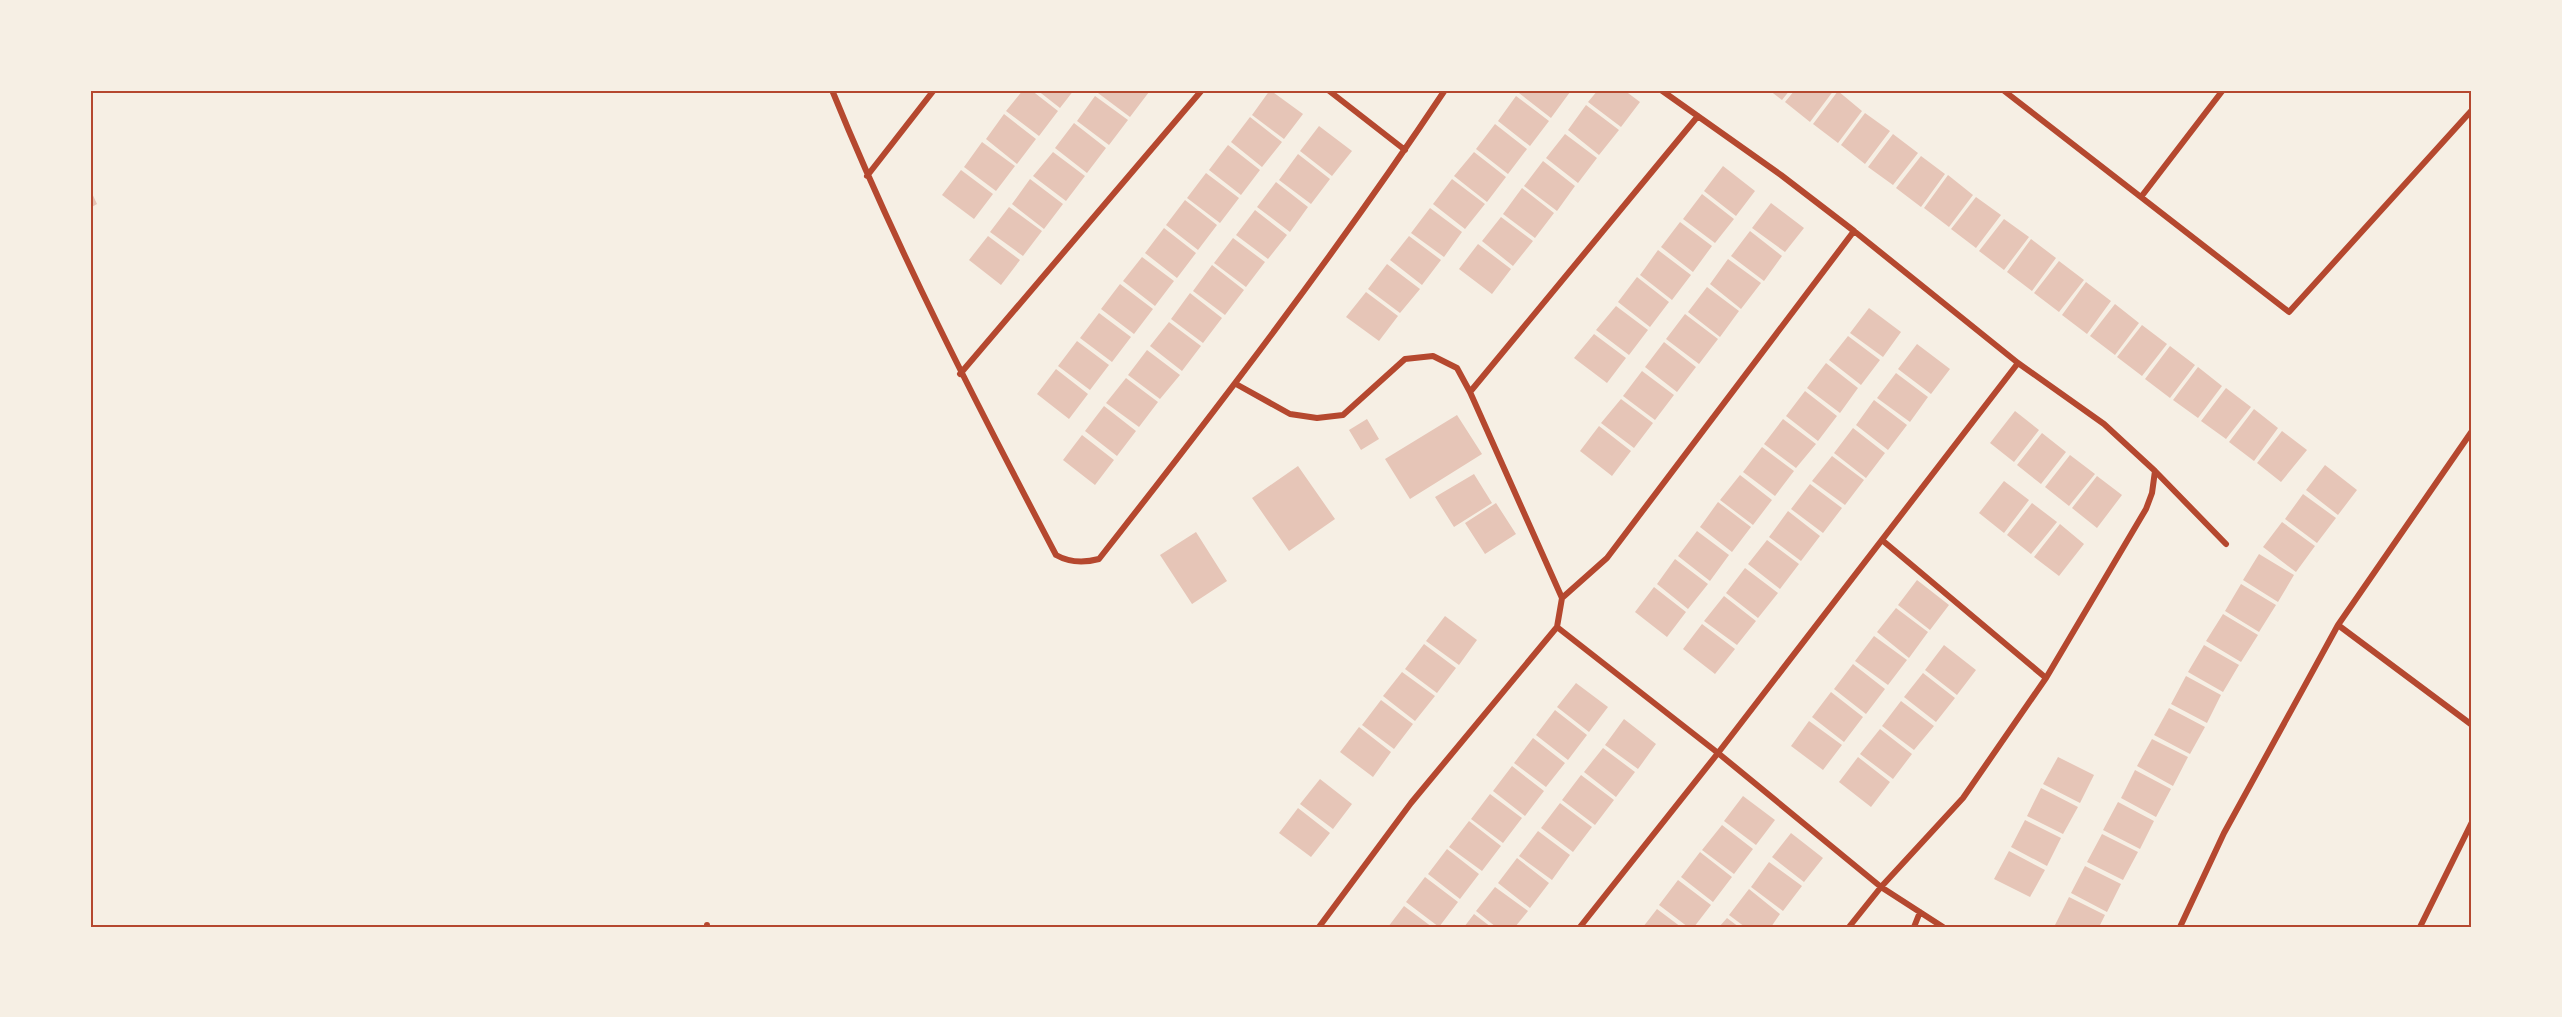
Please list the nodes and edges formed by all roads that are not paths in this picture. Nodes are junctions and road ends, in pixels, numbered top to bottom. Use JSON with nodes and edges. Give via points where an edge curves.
{"nodes":[{"id":1,"x":832,"y":90,"type":"edge"},
{"id":2,"x":934,"y":90,"type":"edge"},
{"id":3,"x":1202,"y":90,"type":"edge"},
{"id":4,"x":1328,"y":90,"type":"edge"},
{"id":5,"x":1444,"y":90,"type":"edge"},
{"id":6,"x":1661,"y":90,"type":"edge"},
{"id":7,"x":2003,"y":90,"type":"edge"},
{"id":8,"x":2223,"y":90,"type":"edge"},
{"id":9,"x":2472,"y":110,"type":"edge"},
{"id":10,"x":1698,"y":116,"type":"junction"},
{"id":11,"x":1405,"y":150,"type":"junction"},
{"id":12,"x":867,"y":176,"type":"junction"},
{"id":13,"x":2141,"y":197,"type":"junction"},
{"id":14,"x":1854,"y":231,"type":"junction"},
{"id":15,"x":2018,"y":363,"type":"junction"},
{"id":16,"x":960,"y":374,"type":"junction"},
{"id":17,"x":1236,"y":384,"type":"junction"},
{"id":18,"x":1470,"y":392,"type":"junction"},
{"id":19,"x":2470,"y":436,"type":"edge"},
{"id":20,"x":2155,"y":471,"type":"junction"},
{"id":21,"x":1882,"y":540,"type":"junction"},
{"id":22,"x":2226,"y":544,"type":"dead end"},
{"id":23,"x":1562,"y":598,"type":"junction"},
{"id":24,"x":2338,"y":625,"type":"junction"},
{"id":25,"x":1557,"y":627,"type":"junction"},
{"id":26,"x":2046,"y":678,"type":"junction"},
{"id":27,"x":2472,"y":725,"type":"edge"},
{"id":28,"x":1718,"y":753,"type":"junction"},
{"id":29,"x":2472,"y":822,"type":"edge"},
{"id":30,"x":1881,"y":887,"type":"junction"},
{"id":31,"x":1920,"y":912,"type":"junction"},
{"id":32,"x":1319,"y":927,"type":"edge"},
{"id":33,"x":1580,"y":927,"type":"edge"},
{"id":34,"x":1849,"y":927,"type":"edge"},
{"id":35,"x":1914,"y":927,"type":"edge"},
{"id":36,"x":1942,"y":927,"type":"edge"},
{"id":37,"x":2180,"y":927,"type":"edge"},
{"id":38,"x":2420,"y":927,"type":"edge"}],
"edges":[{"from":1,"to":12,"type":"street"},
{"from":2,"to":12,"type":"street"},
{"from":3,"to":16,"type":"street"},
{"from":4,"to":11,"type":"street"},
{"from":5,"to":11,"type":"street"},
{"from":6,"to":10,"type":"street"},
{"from":7,"to":13,"type":"street"},
{"from":8,"to":13,"type":"street"},
{"from":9,"to":13,"type":"street","via":[[2289,312]]},
{"from":10,"to":14,"type":"street"},
{"from":10,"to":18,"type":"street"},
{"from":11,"to":17,"type":"street"},
{"from":12,"to":16,"type":"street"},
{"from":14,"to":15,"type":"street"},
{"from":14,"to":23,"type":"street","via":[[1607,558]]},
{"from":15,"to":20,"type":"street","via":[[2104,424]]},
{"from":15,"to":21,"type":"street"},
{"from":16,"to":17,"type":"street","via":[[1056,555],[1076,562],[1099,559]]},
{"from":17,"to":18,"type":"street","via":[[1290,414],[1317,418],[1343,415],[1406,359],[1432,356],[1457,368]]},
{"from":18,"to":23,"type":"street"},
{"from":19,"to":24,"type":"street"},
{"from":20,"to":22,"type":"street"},
{"from":20,"to":26,"type":"street","via":[[2146,509]]},
{"from":21,"to":26,"type":"street"},
{"from":21,"to":28,"type":"street"},
{"from":23,"to":25,"type":"street"},
{"from":24,"to":27,"type":"street"},
{"from":24,"to":37,"type":"street","via":[[2224,833]]},
{"from":25,"to":28,"type":"street"},
{"from":25,"to":32,"type":"street","via":[[1411,804]]},
{"from":26,"to":30,"type":"street","via":[[1963,798]]},
{"from":28,"to":30,"type":"street"},
{"from":28,"to":33,"type":"street"},
{"from":29,"to":38,"type":"street"},
{"from":30,"to":31,"type":"street"},
{"from":30,"to":34,"type":"street"},
{"from":31,"to":35,"type":"street"},
{"from":31,"to":36,"type":"street"}]}
